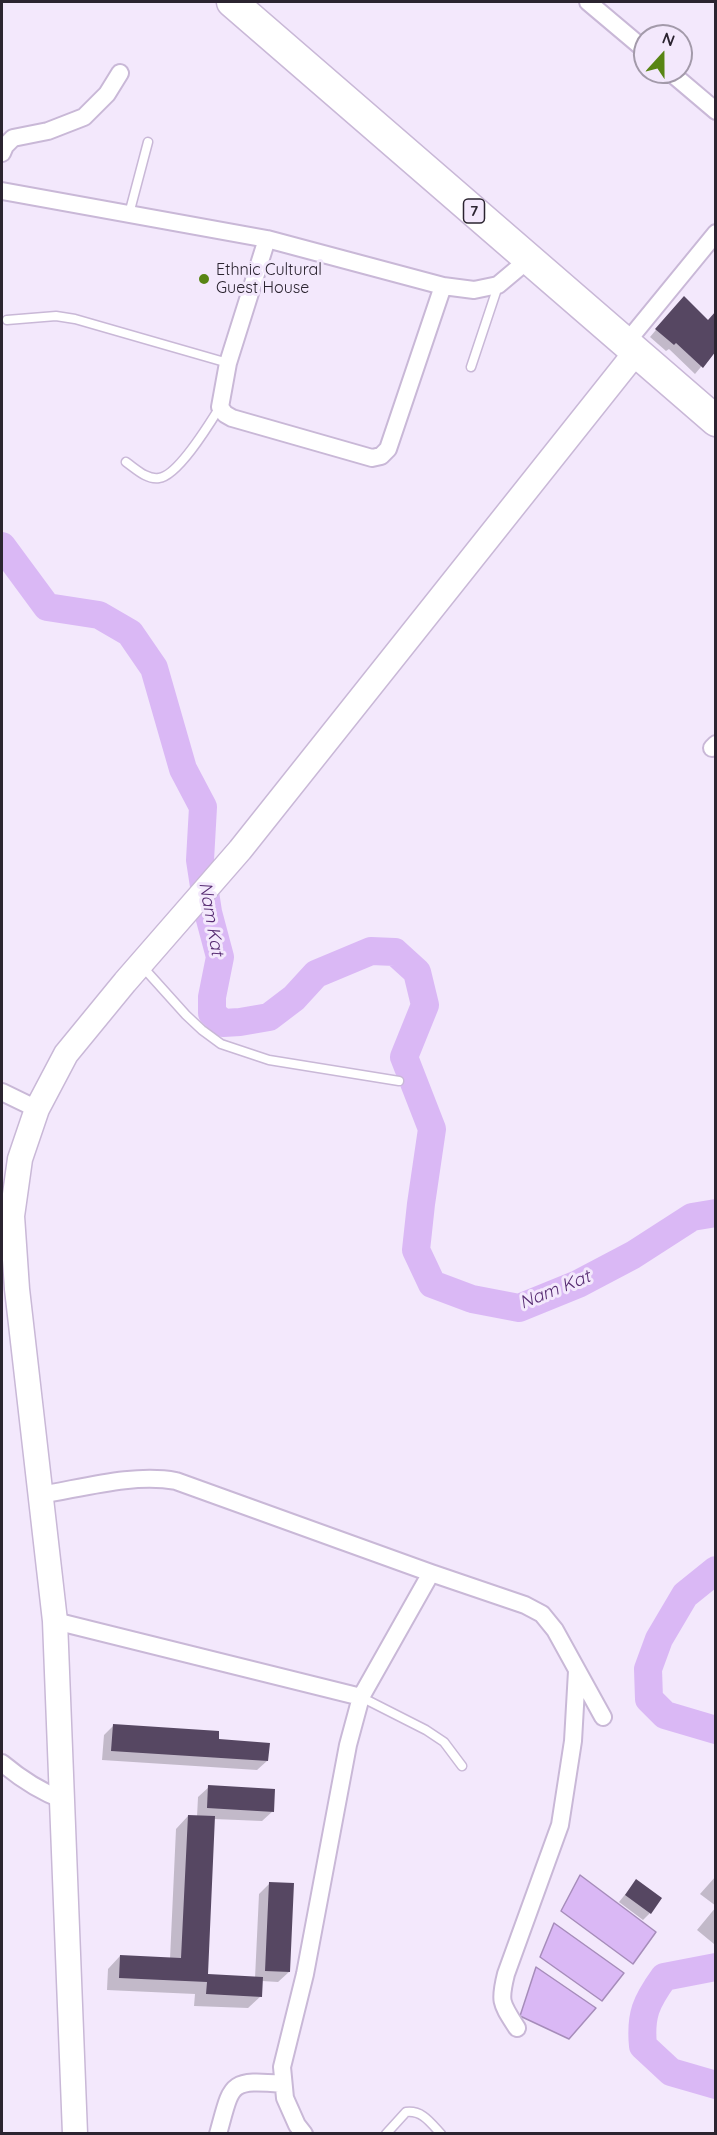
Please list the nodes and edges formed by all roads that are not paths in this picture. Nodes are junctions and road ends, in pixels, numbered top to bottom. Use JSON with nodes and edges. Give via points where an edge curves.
{"nodes":[{"id":1,"x":232,"y":2,"type":"edge"},
{"id":2,"x":588,"y":2,"type":"edge"},
{"id":3,"x":633,"y":40,"type":"edge"},
{"id":4,"x":120,"y":73,"type":"dead end"},
{"id":5,"x":684,"y":84,"type":"edge"},
{"id":6,"x":716,"y":111,"type":"edge"},
{"id":7,"x":148,"y":142,"type":"dead end"},
{"id":8,"x":2,"y":153,"type":"edge"},
{"id":9,"x":2,"y":190,"type":"edge"},
{"id":10,"x":129,"y":214,"type":"junction"},
{"id":11,"x":716,"y":233,"type":"edge"},
{"id":12,"x":267,"y":239,"type":"junction"},
{"id":13,"x":529,"y":259,"type":"junction"},
{"id":14,"x":498,"y":285,"type":"junction"},
{"id":15,"x":443,"y":286,"type":"junction"},
{"id":16,"x":7,"y":320,"type":"dead end"},
{"id":17,"x":631,"y":348,"type":"junction"},
{"id":18,"x":228,"y":363,"type":"junction"},
{"id":19,"x":471,"y":367,"type":"dead end"},
{"id":20,"x":220,"y":407,"type":"junction"},
{"id":21,"x":716,"y":421,"type":"edge"},
{"id":22,"x":126,"y":462,"type":"dead end"},
{"id":23,"x":141,"y":964,"type":"junction"},
{"id":24,"x":399,"y":1081,"type":"dead end"},
{"id":25,"x":2,"y":1092,"type":"edge"},
{"id":26,"x":37,"y":1109,"type":"junction"},
{"id":27,"x":7,"y":1215,"type":"edge"},
{"id":28,"x":39,"y":1495,"type":"junction"},
{"id":29,"x":431,"y":1573,"type":"junction"},
{"id":30,"x":55,"y":1621,"type":"junction"},
{"id":31,"x":577,"y":1670,"type":"junction"},
{"id":32,"x":361,"y":1697,"type":"junction"},
{"id":33,"x":603,"y":1718,"type":"dead end"},
{"id":34,"x":2,"y":1763,"type":"edge"},
{"id":35,"x":462,"y":1766,"type":"dead end"},
{"id":36,"x":63,"y":1800,"type":"junction"},
{"id":37,"x":517,"y":2028,"type":"dead end"},
{"id":38,"x":282,"y":2084,"type":"junction"},
{"id":39,"x":75,"y":2133,"type":"edge"},
{"id":40,"x":218,"y":2133,"type":"edge"},
{"id":41,"x":304,"y":2133,"type":"edge"},
{"id":42,"x":386,"y":2133,"type":"edge"},
{"id":43,"x":441,"y":2133,"type":"edge"}],
"edges":[{"from":1,"to":13,"type":"highway","number":"7"},
{"from":2,"to":3,"type":"street"},
{"from":4,"to":8,"type":"street","via":[[107,94],[84,117],[48,131],[13,138]]},
{"from":5,"to":6,"type":"street"},
{"from":7,"to":10,"type":"lane"},
{"from":9,"to":10,"type":"street"},
{"from":10,"to":12,"type":"street"},
{"from":11,"to":17,"type":"street"},
{"from":12,"to":15,"type":"street"},
{"from":12,"to":18,"type":"street"},
{"from":13,"to":14,"type":"street"},
{"from":13,"to":17,"type":"highway","number":"7"},
{"from":14,"to":15,"type":"street","via":[[474,290]]},
{"from":14,"to":19,"type":"lane"},
{"from":15,"to":20,"type":"street","via":[[388,449],[381,456],[372,458],[232,418]]},
{"from":16,"to":18,"type":"lane","via":[[56,316],[75,319]]},
{"from":17,"to":21,"type":"highway","number":"7"},
{"from":17,"to":23,"type":"street","via":[[240,850]]},
{"from":18,"to":20,"type":"street"},
{"from":20,"to":22,"type":"lane","via":[[200,439],[170,474],[149,477]]},
{"from":23,"to":24,"type":"lane","via":[[186,1014],[221,1044],[269,1060]]},
{"from":23,"to":26,"type":"street","via":[[66,1054]]},
{"from":25,"to":26,"type":"street"},
{"from":26,"to":27,"type":"street"},
{"from":27,"to":28,"type":"street"},
{"from":28,"to":29,"type":"street","via":[[142,1478],[176,1481]]},
{"from":28,"to":30,"type":"street"},
{"from":29,"to":31,"type":"street","via":[[542,1614]]},
{"from":29,"to":32,"type":"street"},
{"from":30,"to":32,"type":"street"},
{"from":30,"to":36,"type":"street"},
{"from":31,"to":33,"type":"street"},
{"from":31,"to":37,"type":"street","via":[[573,1742],[560,1825],[501,1996]]},
{"from":32,"to":35,"type":"lane","via":[[444,1742]]},
{"from":32,"to":38,"type":"street","via":[[348,1745],[305,1974],[282,2067]]},
{"from":34,"to":36,"type":"street","via":[[29,1785]]},
{"from":36,"to":39,"type":"street"},
{"from":38,"to":40,"type":"street","via":[[239,2084],[229,2095]]},
{"from":38,"to":41,"type":"street","via":[[293,2116]]},
{"from":42,"to":43,"type":"lane","via":[[406,2112],[415,2111]]}]}
